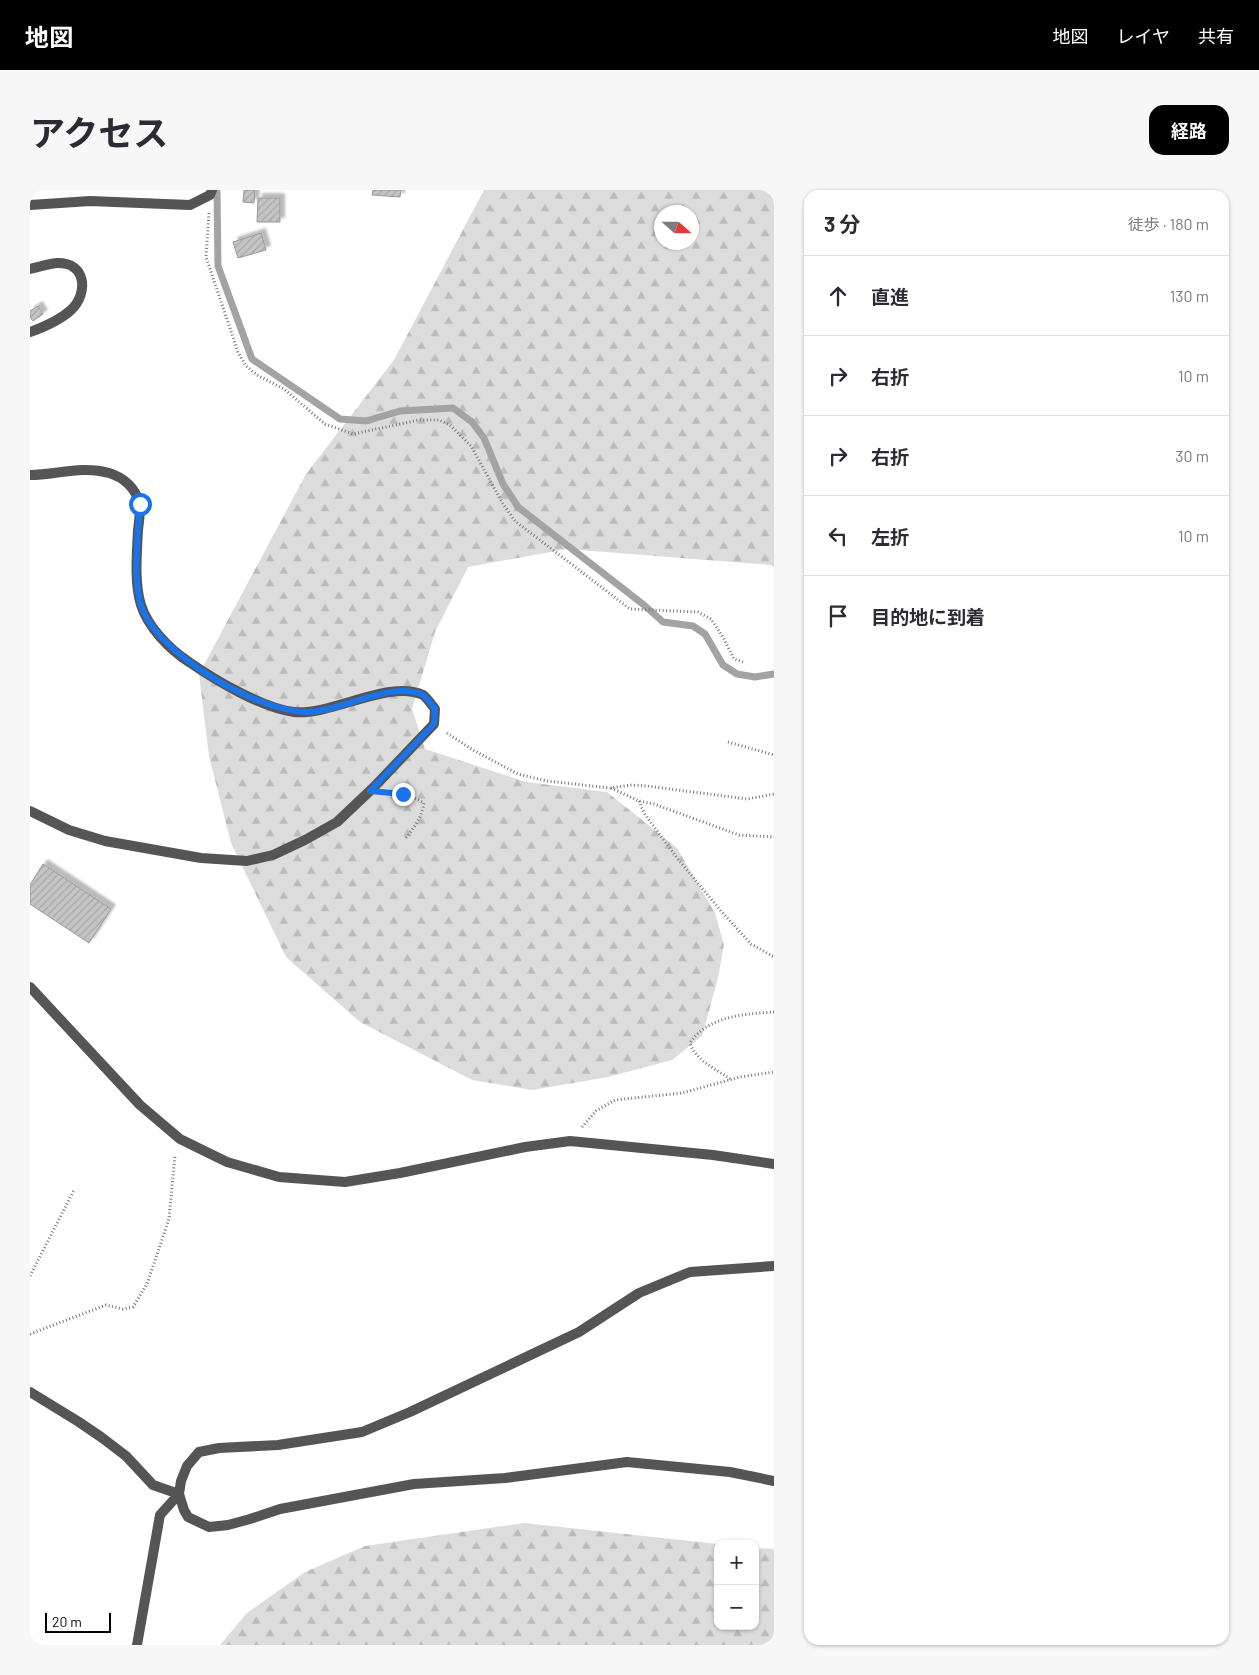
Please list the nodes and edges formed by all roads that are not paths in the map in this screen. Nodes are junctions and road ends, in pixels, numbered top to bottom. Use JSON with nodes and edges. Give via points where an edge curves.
{"nodes":[{"id":1,"x":211,"y":192,"type":"edge"},
{"id":2,"x":30,"y":205,"type":"edge"},
{"id":3,"x":30,"y":269,"type":"edge"},
{"id":4,"x":30,"y":332,"type":"edge"},
{"id":5,"x":30,"y":475,"type":"edge"},
{"id":6,"x":30,"y":811,"type":"edge"},
{"id":7,"x":30,"y":987,"type":"edge"},
{"id":8,"x":774,"y":1164,"type":"edge"},
{"id":9,"x":774,"y":1266,"type":"edge"},
{"id":10,"x":30,"y":1392,"type":"edge"},
{"id":11,"x":774,"y":1481,"type":"edge"},
{"id":12,"x":179,"y":1494,"type":"junction"},
{"id":13,"x":136,"y":1645,"type":"edge"}],
"edges":[{"from":1,"to":2,"type":"street","via":[[190,205],[90,201]]},
{"from":3,"to":4,"type":"street","via":[[57,263],[67,265],[75,268],[83,281],[78,300],[71,310]]},
{"from":5,"to":6,"type":"street","via":[[75,469],[101,472],[133,487],[140,504],[138,584],[146,620],[187,661],[229,687],[293,712],[311,712],[377,695],[407,691],[424,696],[435,709],[434,724],[337,822],[273,855],[247,861],[201,858],[105,841],[69,830]]},
{"from":7,"to":8,"type":"street","via":[[140,1105],[180,1138],[227,1162],[279,1177],[345,1182],[570,1141]]},
{"from":9,"to":12,"type":"street","via":[[690,1272],[638,1293],[580,1332],[362,1432],[278,1445],[199,1452],[186,1466]]},
{"from":10,"to":12,"type":"street","via":[[126,1456],[153,1485]]},
{"from":11,"to":12,"type":"street","via":[[730,1472],[627,1462],[505,1478],[414,1484],[280,1509],[228,1525],[209,1527],[188,1517]]},
{"from":12,"to":13,"type":"street","via":[[160,1515]]}]}
